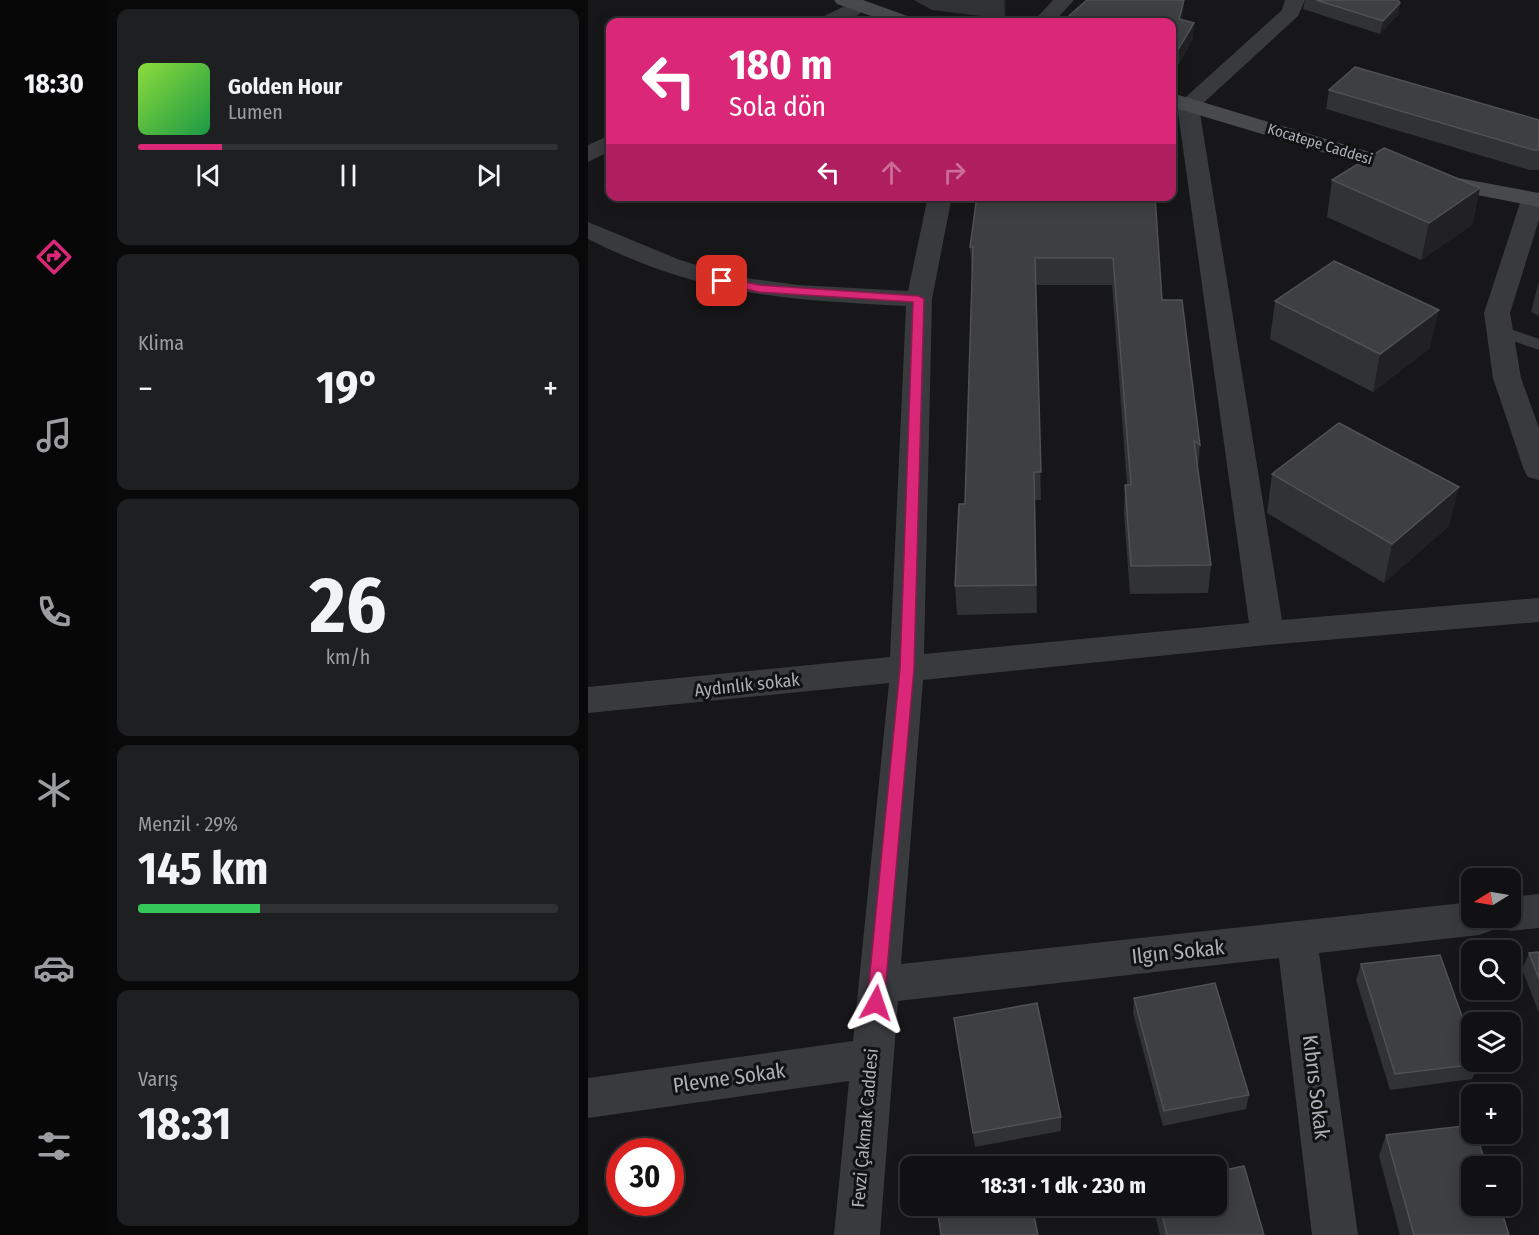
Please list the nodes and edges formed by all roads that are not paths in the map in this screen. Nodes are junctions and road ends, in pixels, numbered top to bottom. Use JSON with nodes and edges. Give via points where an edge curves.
{"nodes":[{"id":1,"x":1064,"y":0,"type":"edge"},
{"id":2,"x":1295,"y":0,"type":"edge"},
{"id":3,"x":850,"y":3,"type":"edge"},
{"id":4,"x":832,"y":18,"type":"edge"},
{"id":5,"x":894,"y":18,"type":"edge"},
{"id":6,"x":1047,"y":18,"type":"edge"},
{"id":7,"x":1180,"y":103,"type":"edge"},
{"id":8,"x":606,"y":144,"type":"edge"},
{"id":9,"x":588,"y":154,"type":"edge"},
{"id":10,"x":1536,"y":200,"type":"edge"},
{"id":11,"x":939,"y":201,"type":"edge"},
{"id":12,"x":599,"y":234,"type":"edge"},
{"id":13,"x":588,"y":260,"type":"edge"},
{"id":14,"x":919,"y":299,"type":"junction"},
{"id":15,"x":1499,"y":330,"type":"junction"},
{"id":16,"x":1539,"y":345,"type":"edge"},
{"id":17,"x":1539,"y":470,"type":"edge"},
{"id":18,"x":1539,"y":609,"type":"edge"},
{"id":19,"x":1267,"y":633,"type":"junction"},
{"id":20,"x":907,"y":669,"type":"junction"},
{"id":21,"x":588,"y":700,"type":"edge"},
{"id":22,"x":1539,"y":911,"type":"edge"},
{"id":23,"x":1521,"y":913,"type":"edge"},
{"id":24,"x":1461,"y":920,"type":"edge"},
{"id":25,"x":1298,"y":938,"type":"junction"},
{"id":26,"x":878,"y":985,"type":"junction"},
{"id":27,"x":871,"y":1058,"type":"junction"},
{"id":28,"x":588,"y":1098,"type":"edge"},
{"id":29,"x":857,"y":1235,"type":"edge"},
{"id":30,"x":1335,"y":1235,"type":"edge"}],
"edges":[{"from":1,"to":6,"type":"street"},
{"from":2,"to":7,"type":"street","via":[[1291,12]]},
{"from":3,"to":4,"type":"street"},
{"from":3,"to":5,"type":"street"},
{"from":7,"to":10,"type":"street","name":"Kocatepe Caddesi","via":[[1449,183]]},
{"from":7,"to":19,"type":"street"},
{"from":8,"to":9,"type":"street"},
{"from":10,"to":15,"type":"street","via":[[1497,313]]},
{"from":11,"to":14,"type":"street","name":"Fevzi Çakmak Caddesi"},
{"from":12,"to":13,"type":"street"},
{"from":12,"to":14,"type":"street","via":[[703,277],[759,288]]},
{"from":14,"to":20,"type":"street","name":"Fevzi Çakmak Caddesi"},
{"from":15,"to":16,"type":"lane"},
{"from":15,"to":17,"type":"street","via":[[1507,378]]},
{"from":18,"to":19,"type":"street","name":"Aydınlık sokak"},
{"from":19,"to":20,"type":"street","name":"Aydınlık sokak"},
{"from":20,"to":21,"type":"street","name":"Aydınlık sokak"},
{"from":20,"to":26,"type":"street","name":"Fevzi Çakmak Caddesi"},
{"from":22,"to":23,"type":"street"},
{"from":24,"to":25,"type":"street","name":"Ilgın Sokak"},
{"from":25,"to":26,"type":"street","name":"Ilgın Sokak"},
{"from":25,"to":30,"type":"street","name":"Kıbrıs Sokak"},
{"from":26,"to":27,"type":"street","name":"Fevzi Çakmak Caddesi"},
{"from":27,"to":28,"type":"street","name":"Plevne Sokak"},
{"from":27,"to":29,"type":"street","name":"Fevzi Çakmak Caddesi"}]}
